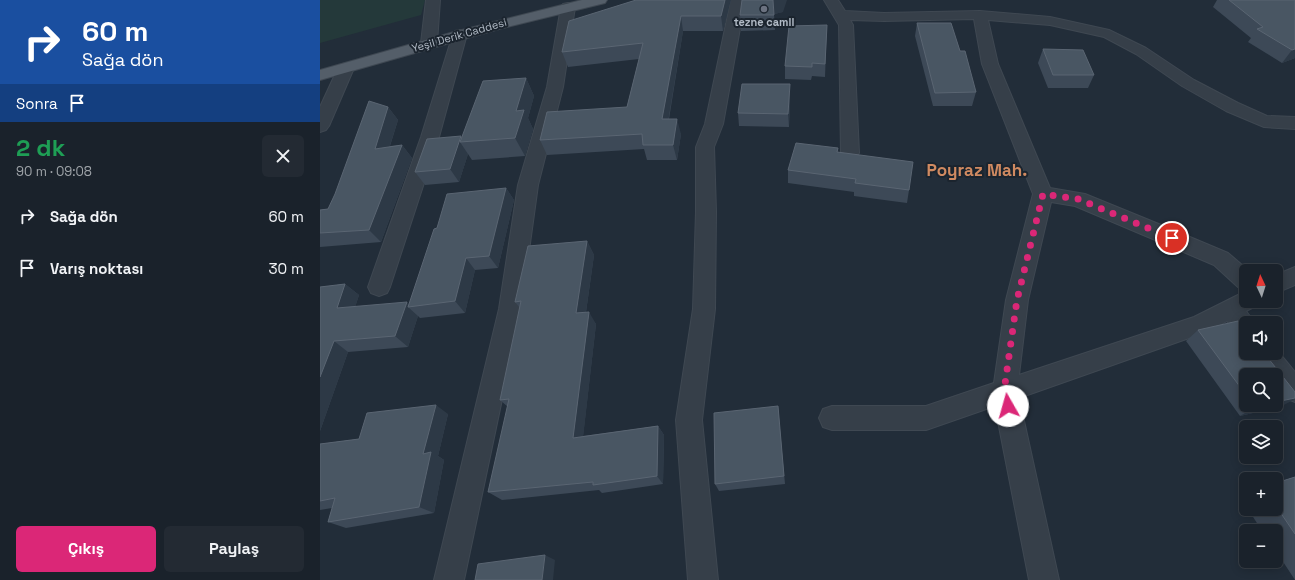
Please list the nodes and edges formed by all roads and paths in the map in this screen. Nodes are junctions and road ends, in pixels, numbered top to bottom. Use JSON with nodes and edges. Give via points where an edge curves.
{"nodes":[{"id":1,"x":433,"y":0,"type":"edge"},
{"id":2,"x":600,"y":0,"type":"edge"},
{"id":3,"x":738,"y":0,"type":"edge"},
{"id":4,"x":831,"y":0,"type":"edge"},
{"id":5,"x":568,"y":7,"type":"junction"},
{"id":6,"x":841,"y":15,"type":"junction"},
{"id":7,"x":980,"y":15,"type":"junction"},
{"id":8,"x":460,"y":34,"type":"junction"},
{"id":9,"x":429,"y":44,"type":"junction"},
{"id":10,"x":346,"y":68,"type":"junction"},
{"id":11,"x":320,"y":75,"type":"edge"},
{"id":12,"x":1295,"y":123,"type":"edge"},
{"id":13,"x":320,"y":126,"type":"edge"},
{"id":14,"x":850,"y":153,"type":"edge"},
{"id":15,"x":1043,"y":194,"type":"junction"},
{"id":16,"x":1239,"y":275,"type":"edge"},
{"id":17,"x":1295,"y":276,"type":"edge"},
{"id":18,"x":1283,"y":281,"type":"edge"},
{"id":19,"x":379,"y":287,"type":"dead end"},
{"id":20,"x":1238,"y":304,"type":"edge"},
{"id":21,"x":1242,"y":316,"type":"edge"},
{"id":22,"x":1271,"y":360,"type":"edge"},
{"id":23,"x":1004,"y":391,"type":"junction"},
{"id":24,"x":1295,"y":391,"type":"edge"},
{"id":25,"x":832,"y":418,"type":"dead end"},
{"id":26,"x":449,"y":580,"type":"edge"},
{"id":27,"x":703,"y":580,"type":"edge"},
{"id":28,"x":1044,"y":580,"type":"edge"}],
"edges":[{"from":1,"to":9,"type":"street"},
{"from":2,"to":5,"type":"main road","name":"Yeşil Derik Caddesi"},
{"from":3,"to":27,"type":"street","via":[[714,124],[705,147],[704,309],[689,420]]},
{"from":4,"to":6,"type":"street"},
{"from":5,"to":8,"type":"main road","name":"Yeşil Derik Caddesi"},
{"from":5,"to":26,"type":"street","via":[[555,87],[528,185],[510,309]]},
{"from":6,"to":7,"type":"street"},
{"from":6,"to":14,"type":"street","via":[[846,25]]},
{"from":7,"to":12,"type":"street","via":[[1050,22],[1109,34],[1232,107],[1264,120]]},
{"from":7,"to":15,"type":"street","via":[[990,64]]},
{"from":8,"to":9,"type":"main road","name":"Yeşil Derik Caddesi"},
{"from":8,"to":19,"type":"street","via":[[430,137]]},
{"from":9,"to":10,"type":"main road","name":"Yeşil Derik Caddesi"},
{"from":10,"to":11,"type":"main road","name":"Yeşil Derik Caddesi"},
{"from":10,"to":13,"type":"street"},
{"from":15,"to":16,"type":"street","via":[[1078,199],[1159,232],[1221,259]]},
{"from":15,"to":23,"type":"street","via":[[1017,300]]},
{"from":17,"to":18,"type":"street"},
{"from":20,"to":21,"type":"street"},
{"from":20,"to":23,"type":"street","via":[[1201,324]]},
{"from":22,"to":24,"type":"street"},
{"from":23,"to":25,"type":"street","via":[[926,418]]},
{"from":23,"to":28,"type":"street"}]}
